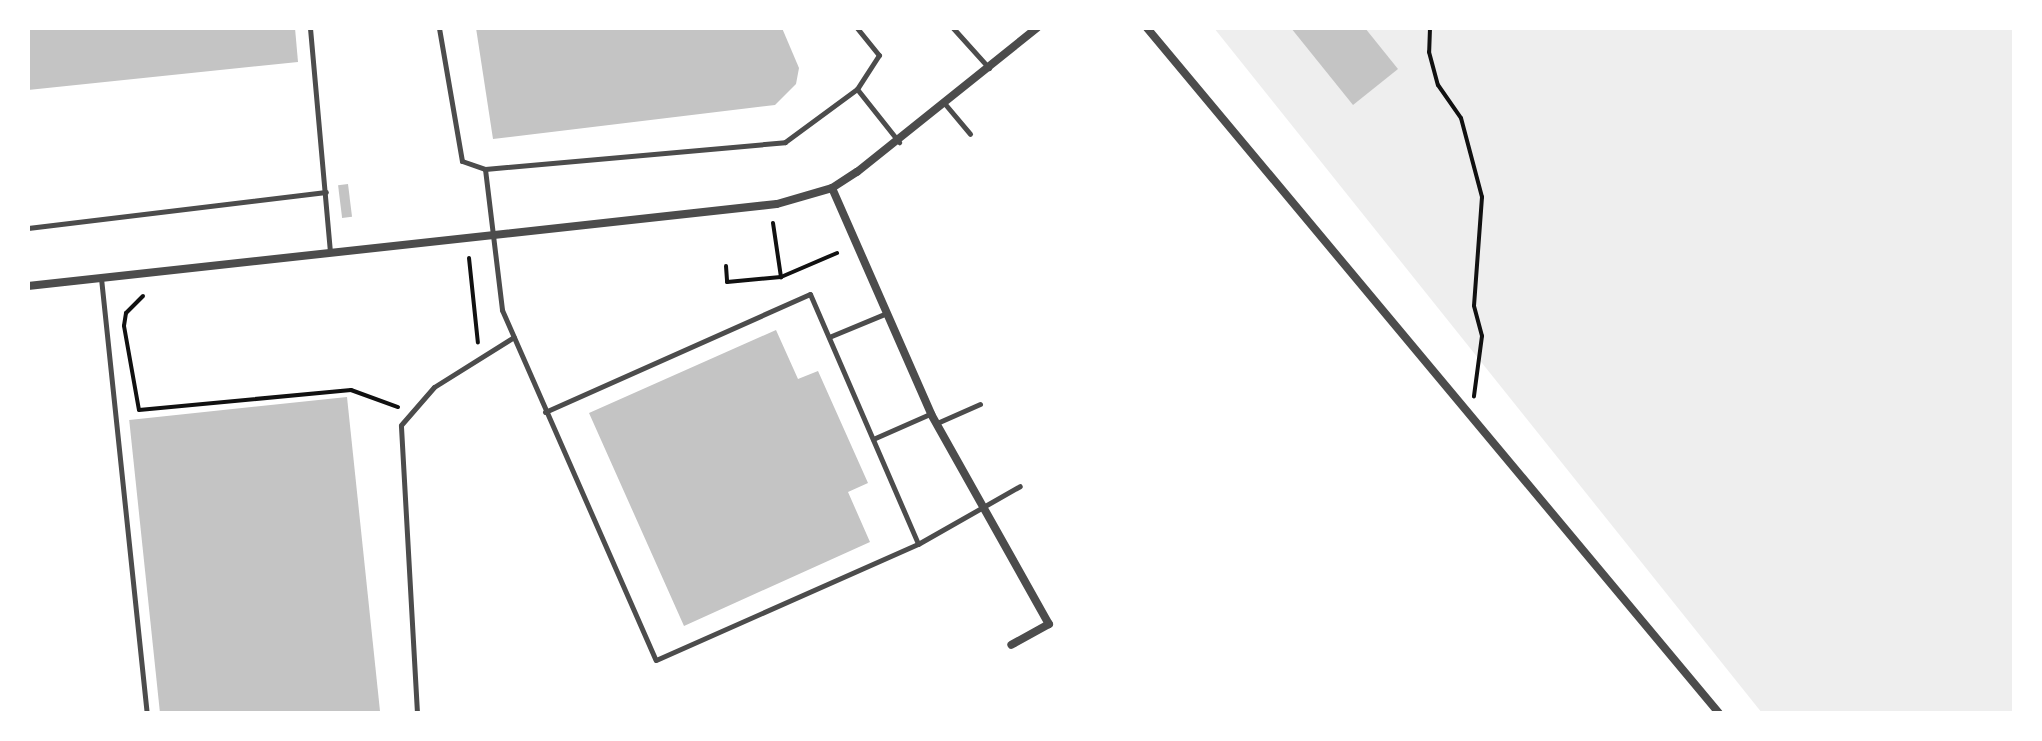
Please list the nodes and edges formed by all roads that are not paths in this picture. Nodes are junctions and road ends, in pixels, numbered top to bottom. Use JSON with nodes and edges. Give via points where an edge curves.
{"nodes":[{"id":1,"x":310,"y":28,"type":"edge"},
{"id":2,"x":439,"y":28,"type":"edge"},
{"id":3,"x":857,"y":28,"type":"edge"},
{"id":4,"x":953,"y":28,"type":"edge"},
{"id":5,"x":1037,"y":28,"type":"edge"},
{"id":6,"x":1147,"y":28,"type":"edge"},
{"id":7,"x":989,"y":68,"type":"junction"},
{"id":8,"x":857,"y":89,"type":"junction"},
{"id":9,"x":945,"y":104,"type":"junction"},
{"id":10,"x":970,"y":134,"type":"dead end"},
{"id":11,"x":900,"y":142,"type":"junction"},
{"id":12,"x":485,"y":169,"type":"junction"},
{"id":13,"x":832,"y":188,"type":"junction"},
{"id":14,"x":326,"y":192,"type":"junction"},
{"id":15,"x":28,"y":228,"type":"edge"},
{"id":16,"x":491,"y":236,"type":"junction"},
{"id":17,"x":330,"y":252,"type":"junction"},
{"id":18,"x":101,"y":278,"type":"junction"},
{"id":19,"x":28,"y":286,"type":"edge"},
{"id":20,"x":887,"y":313,"type":"junction"},
{"id":21,"x":514,"y":337,"type":"junction"},
{"id":22,"x":829,"y":337,"type":"junction"},
{"id":23,"x":980,"y":404,"type":"dead end"},
{"id":24,"x":545,"y":412,"type":"junction"},
{"id":25,"x":931,"y":414,"type":"junction"},
{"id":26,"x":937,"y":424,"type":"junction"},
{"id":27,"x":873,"y":439,"type":"junction"},
{"id":28,"x":1020,"y":486,"type":"dead end"},
{"id":29,"x":983,"y":508,"type":"junction"},
{"id":30,"x":918,"y":544,"type":"junction"},
{"id":31,"x":1011,"y":645,"type":"dead end"},
{"id":32,"x":147,"y":713,"type":"edge"},
{"id":33,"x":417,"y":713,"type":"edge"},
{"id":34,"x":1719,"y":713,"type":"edge"}],
"edges":[{"from":1,"to":14,"type":"lane"},
{"from":2,"to":12,"type":"lane","via":[[462,161]]},
{"from":3,"to":8,"type":"lane","via":[[879,55]]},
{"from":4,"to":7,"type":"lane"},
{"from":5,"to":7,"type":"street"},
{"from":6,"to":34,"type":"street"},
{"from":7,"to":9,"type":"street"},
{"from":8,"to":11,"type":"lane"},
{"from":8,"to":12,"type":"lane","via":[[785,142]]},
{"from":9,"to":10,"type":"lane"},
{"from":9,"to":11,"type":"street"},
{"from":11,"to":13,"type":"street"},
{"from":12,"to":16,"type":"lane"},
{"from":13,"to":16,"type":"street","via":[[777,204]]},
{"from":13,"to":20,"type":"street"},
{"from":14,"to":15,"type":"lane"},
{"from":14,"to":17,"type":"lane"},
{"from":16,"to":17,"type":"street"},
{"from":16,"to":21,"type":"lane","via":[[502,310]]},
{"from":17,"to":18,"type":"street"},
{"from":18,"to":19,"type":"street"},
{"from":18,"to":32,"type":"lane"},
{"from":20,"to":22,"type":"lane"},
{"from":20,"to":25,"type":"street"},
{"from":21,"to":24,"type":"lane"},
{"from":21,"to":33,"type":"lane","via":[[434,387],[401,425]]},
{"from":22,"to":24,"type":"lane","via":[[810,294]]},
{"from":22,"to":27,"type":"lane"},
{"from":23,"to":26,"type":"lane"},
{"from":24,"to":30,"type":"lane","via":[[656,660]]},
{"from":25,"to":26,"type":"street"},
{"from":25,"to":27,"type":"lane"},
{"from":26,"to":29,"type":"street"},
{"from":27,"to":30,"type":"lane"},
{"from":28,"to":29,"type":"lane"},
{"from":29,"to":30,"type":"lane"},
{"from":29,"to":31,"type":"street","via":[[1049,624]]}]}
